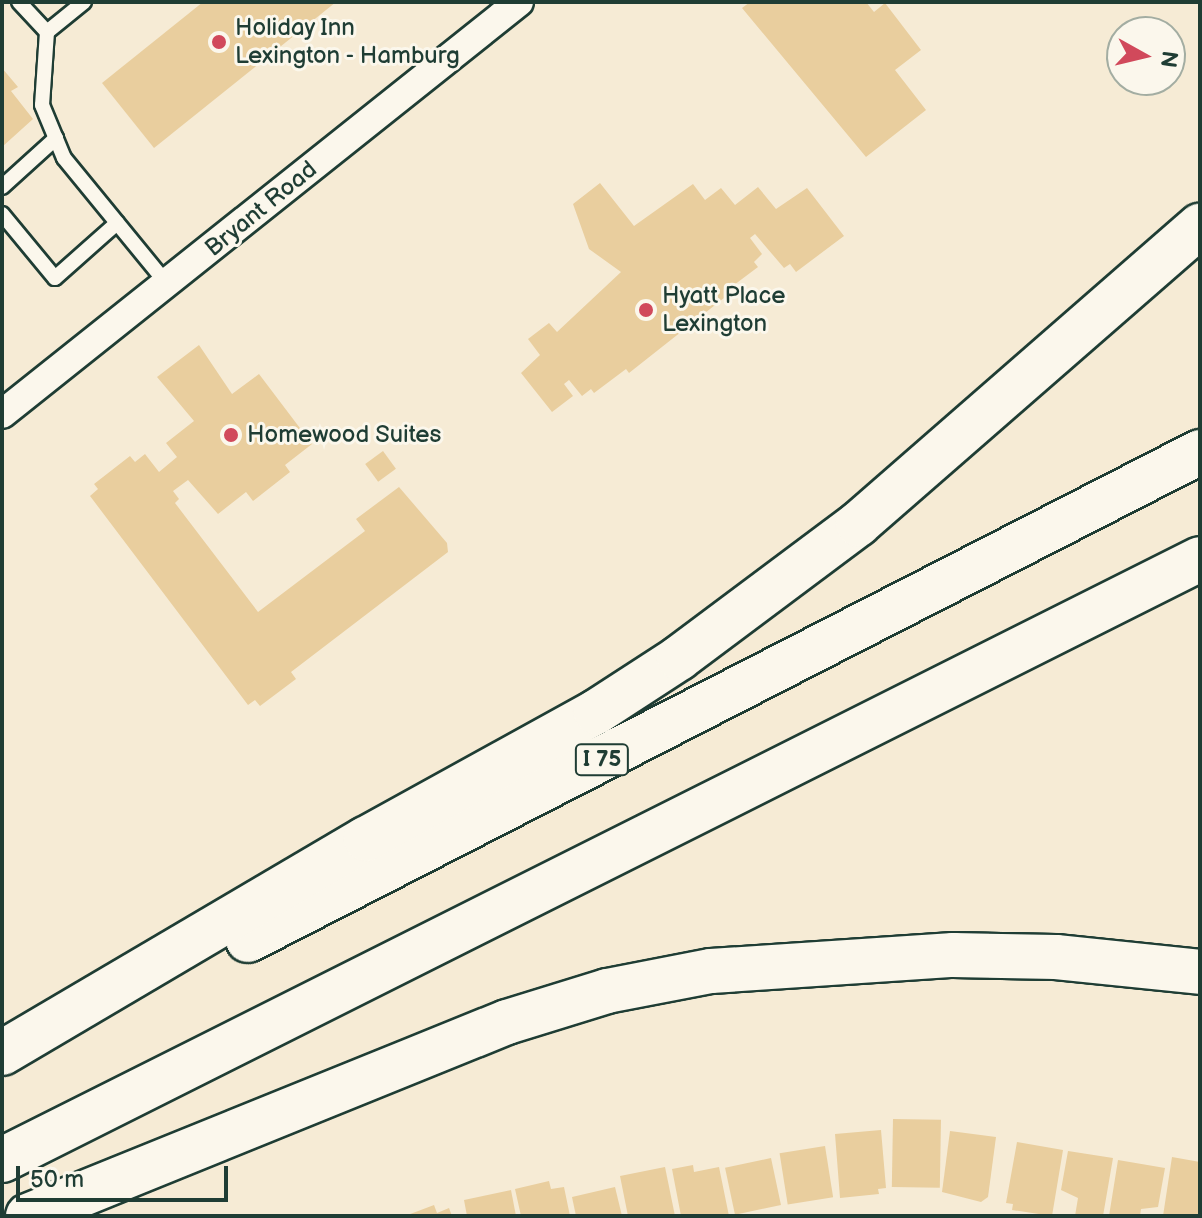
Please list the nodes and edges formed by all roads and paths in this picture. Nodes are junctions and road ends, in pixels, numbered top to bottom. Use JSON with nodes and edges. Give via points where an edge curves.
{"nodes":[{"id":1,"x":19,"y":2,"type":"edge"},
{"id":2,"x":84,"y":2,"type":"edge"},
{"id":3,"x":519,"y":2,"type":"edge"},
{"id":4,"x":47,"y":32,"type":"junction"},
{"id":5,"x":56,"y":138,"type":"junction"},
{"id":6,"x":2,"y":187,"type":"edge"},
{"id":7,"x":2,"y":214,"type":"edge"},
{"id":8,"x":117,"y":223,"type":"junction"},
{"id":9,"x":1200,"y":226,"type":"edge"},
{"id":10,"x":167,"y":284,"type":"junction"},
{"id":11,"x":2,"y":414,"type":"edge"},
{"id":12,"x":1200,"y":452,"type":"edge"},
{"id":13,"x":1200,"y":559,"type":"edge"},
{"id":14,"x":1200,"y":972,"type":"edge"},
{"id":15,"x":2,"y":1053,"type":"edge"},
{"id":16,"x":2,"y":1065,"type":"edge"},
{"id":17,"x":2,"y":1160,"type":"edge"},
{"id":18,"x":28,"y":1216,"type":"edge"}],
"edges":[{"from":1,"to":4,"type":"lane"},
{"from":2,"to":4,"type":"lane"},
{"from":3,"to":10,"type":"street","name":"Bryant Road"},
{"from":4,"to":5,"type":"lane","via":[[42,105]]},
{"from":5,"to":6,"type":"lane"},
{"from":5,"to":8,"type":"lane","via":[[64,158]]},
{"from":7,"to":8,"type":"lane","via":[[55,278]]},
{"from":8,"to":10,"type":"lane"},
{"from":9,"to":15,"type":"highway","via":[[858,524],[679,658],[583,720],[366,839]]},
{"from":10,"to":11,"type":"street","name":"Bryant Road"},
{"from":12,"to":16,"type":"highway","number":"I 75"},
{"from":13,"to":17,"type":"highway"},
{"from":14,"to":18,"type":"highway","via":[[1056,957],[939,955],[711,971],[607,991],[507,1022]]}]}
